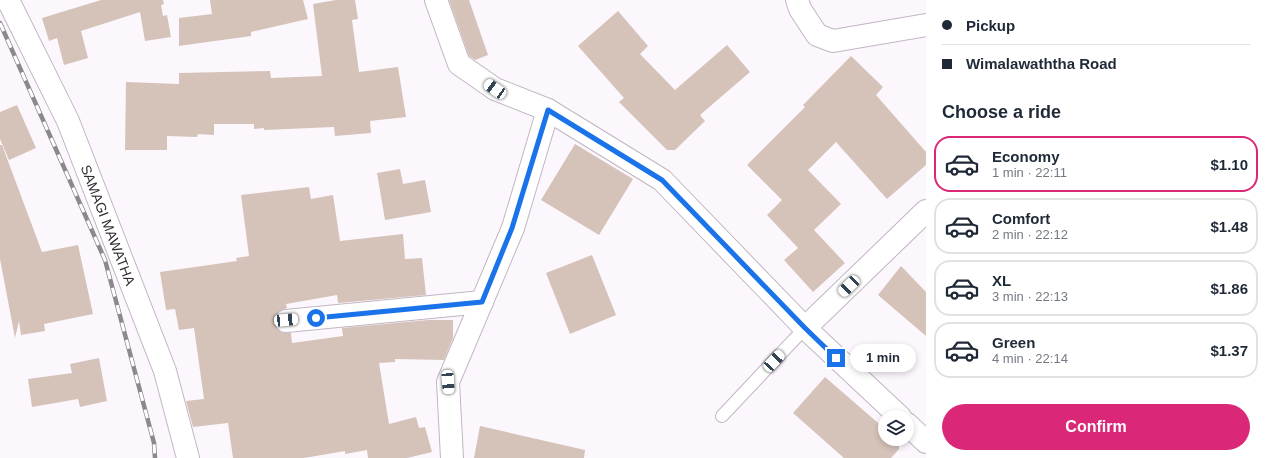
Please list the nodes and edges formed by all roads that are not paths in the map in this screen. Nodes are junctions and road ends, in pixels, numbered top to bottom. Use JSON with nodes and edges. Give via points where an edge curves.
{"nodes":[{"id":1,"x":8,"y":0,"type":"edge"},
{"id":2,"x":436,"y":0,"type":"edge"},
{"id":3,"x":797,"y":0,"type":"edge"},
{"id":4,"x":926,"y":25,"type":"edge"},
{"id":5,"x":548,"y":110,"type":"junction"},
{"id":6,"x":926,"y":211,"type":"edge"},
{"id":7,"x":482,"y":302,"type":"junction"},
{"id":8,"x":286,"y":320,"type":"dead end"},
{"id":9,"x":805,"y":328,"type":"junction"},
{"id":10,"x":893,"y":410,"type":"edge"},
{"id":11,"x":722,"y":416,"type":"dead end"},
{"id":12,"x":914,"y":431,"type":"edge"},
{"id":13,"x":926,"y":442,"type":"edge"},
{"id":14,"x":188,"y":458,"type":"edge"},
{"id":15,"x":452,"y":458,"type":"edge"}],
"edges":[{"from":1,"to":14,"type":"street","name":"SAMAGI MAWATHA","via":[[68,121],[164,370]]},
{"from":2,"to":5,"type":"street","via":[[459,64],[495,89]]},
{"from":3,"to":4,"type":"street","via":[[817,35],[832,41]]},
{"from":5,"to":7,"type":"street","via":[[512,228]]},
{"from":5,"to":9,"type":"street","via":[[662,180]]},
{"from":6,"to":9,"type":"street"},
{"from":7,"to":8,"type":"street"},
{"from":7,"to":15,"type":"street","via":[[448,382]]},
{"from":9,"to":10,"type":"street"},
{"from":9,"to":11,"type":"lane"},
{"from":12,"to":13,"type":"street"}]}
